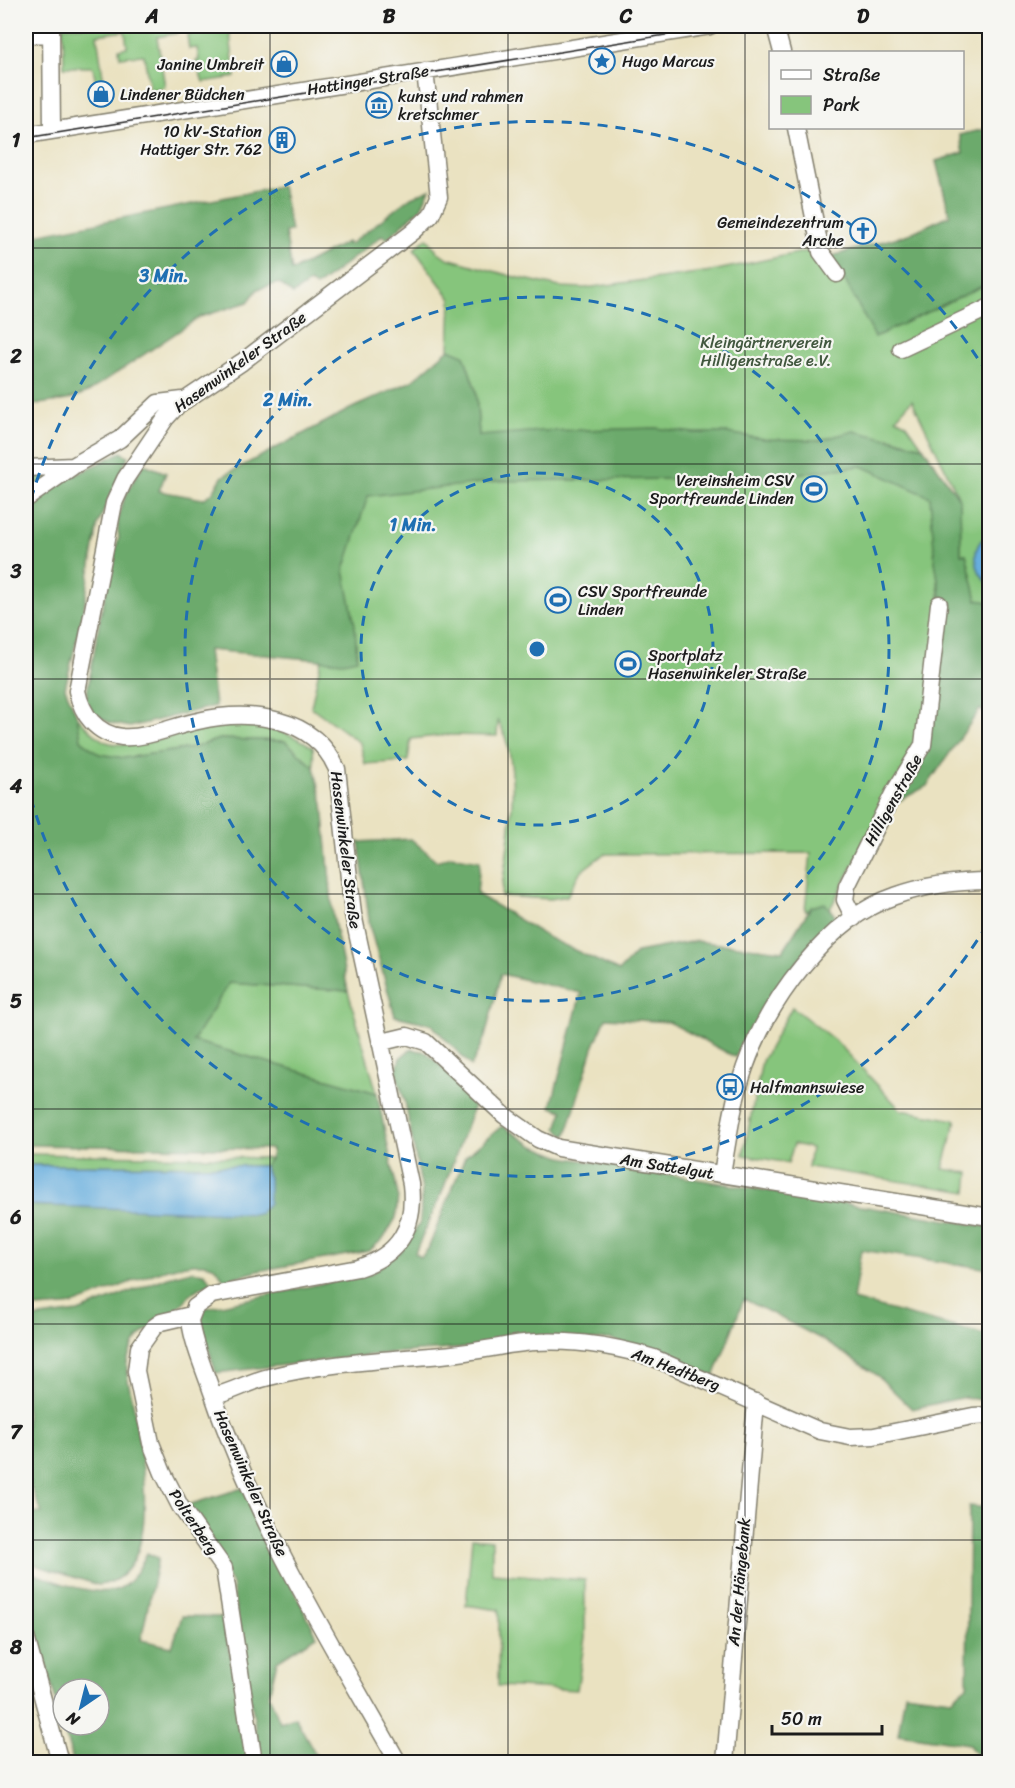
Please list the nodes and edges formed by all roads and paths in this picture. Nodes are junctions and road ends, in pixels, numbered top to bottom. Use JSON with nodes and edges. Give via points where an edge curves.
{"nodes":[{"id":1,"x":710,"y":26,"type":"edge"},
{"id":2,"x":775,"y":26,"type":"edge"},
{"id":3,"x":51,"y":30,"type":"edge"},
{"id":4,"x":26,"y":35,"type":"edge"},
{"id":5,"x":782,"y":51,"type":"edge"},
{"id":6,"x":425,"y":71,"type":"junction"},
{"id":7,"x":796,"y":129,"type":"edge"},
{"id":8,"x":52,"y":131,"type":"junction"},
{"id":9,"x":26,"y":135,"type":"edge"},
{"id":10,"x":837,"y":274,"type":"dead end"},
{"id":11,"x":990,"y":307,"type":"edge"},
{"id":12,"x":901,"y":349,"type":"dead end"},
{"id":13,"x":183,"y":400,"type":"junction"},
{"id":14,"x":73,"y":466,"type":"junction"},
{"id":15,"x":26,"y":468,"type":"edge"},
{"id":16,"x":26,"y":499,"type":"edge"},
{"id":17,"x":939,"y":604,"type":"dead end"},
{"id":18,"x":990,"y":880,"type":"edge"},
{"id":19,"x":854,"y":918,"type":"junction"},
{"id":20,"x":382,"y":1042,"type":"junction"},
{"id":21,"x":722,"y":1174,"type":"junction"},
{"id":22,"x":990,"y":1218,"type":"edge"},
{"id":23,"x":191,"y":1315,"type":"junction"},
{"id":24,"x":214,"y":1396,"type":"junction"},
{"id":25,"x":756,"y":1402,"type":"junction"},
{"id":26,"x":990,"y":1415,"type":"edge"},
{"id":27,"x":26,"y":1637,"type":"edge"},
{"id":28,"x":60,"y":1762,"type":"edge"},
{"id":29,"x":254,"y":1762,"type":"edge"},
{"id":30,"x":398,"y":1762,"type":"edge"},
{"id":31,"x":725,"y":1762,"type":"edge"}],
"edges":[{"from":1,"to":6,"type":"street","name":"Hattinger Straße"},
{"from":2,"to":5,"type":"street"},
{"from":3,"to":4,"type":"street"},
{"from":3,"to":8,"type":"street"},
{"from":6,"to":8,"type":"street","name":"Hattinger Straße"},
{"from":6,"to":13,"type":"street","name":"Hasenwinkeler Straße","via":[[439,190],[438,203],[431,215],[237,365]]},
{"from":7,"to":10,"type":"street","via":[[821,252]]},
{"from":8,"to":9,"type":"street","name":"Hattinger Straße"},
{"from":11,"to":12,"type":"street"},
{"from":13,"to":14,"type":"street","via":[[158,403],[120,440]]},
{"from":13,"to":20,"type":"street","name":"Hasenwinkeler Straße","via":[[165,418],[116,497],[77,684],[80,703],[90,721],[116,736],[139,735],[215,717],[243,716],[292,725],[325,748],[339,778],[353,914]]},
{"from":14,"to":15,"type":"street"},
{"from":14,"to":16,"type":"street"},
{"from":17,"to":19,"type":"street","name":"Hilligenstraße","via":[[923,745],[892,794],[847,886],[844,900]]},
{"from":18,"to":19,"type":"street","via":[[926,887],[895,896]]},
{"from":19,"to":21,"type":"street","via":[[810,957],[766,1020],[739,1087]]},
{"from":20,"to":21,"type":"street","name":"Am Sattelgut","via":[[407,1036],[426,1042],[504,1115],[550,1145]]},
{"from":20,"to":23,"type":"street","name":"Hasenwinkeler Straße","via":[[411,1184],[407,1229],[381,1260],[358,1268],[212,1295],[198,1303]]},
{"from":21,"to":22,"type":"street","name":"Am Sattelgut"},
{"from":23,"to":24,"type":"street","name":"Hasenwinkeler Straße","via":[[192,1330]]},
{"from":23,"to":29,"type":"street","name":"Polterberg","via":[[165,1320],[154,1327],[139,1348],[136,1371],[151,1443],[163,1473],[180,1506],[224,1568]]},
{"from":24,"to":25,"type":"street","name":"Am Hedtberg","via":[[297,1371],[567,1342],[654,1358]]},
{"from":24,"to":30,"type":"street","name":"Hasenwinkeler Straße","via":[[229,1440],[288,1567]]},
{"from":25,"to":26,"type":"street","name":"Am Hedtberg","via":[[826,1433],[850,1437]]},
{"from":25,"to":31,"type":"street","name":"An der Hängebank"},
{"from":27,"to":28,"type":"street"}]}
